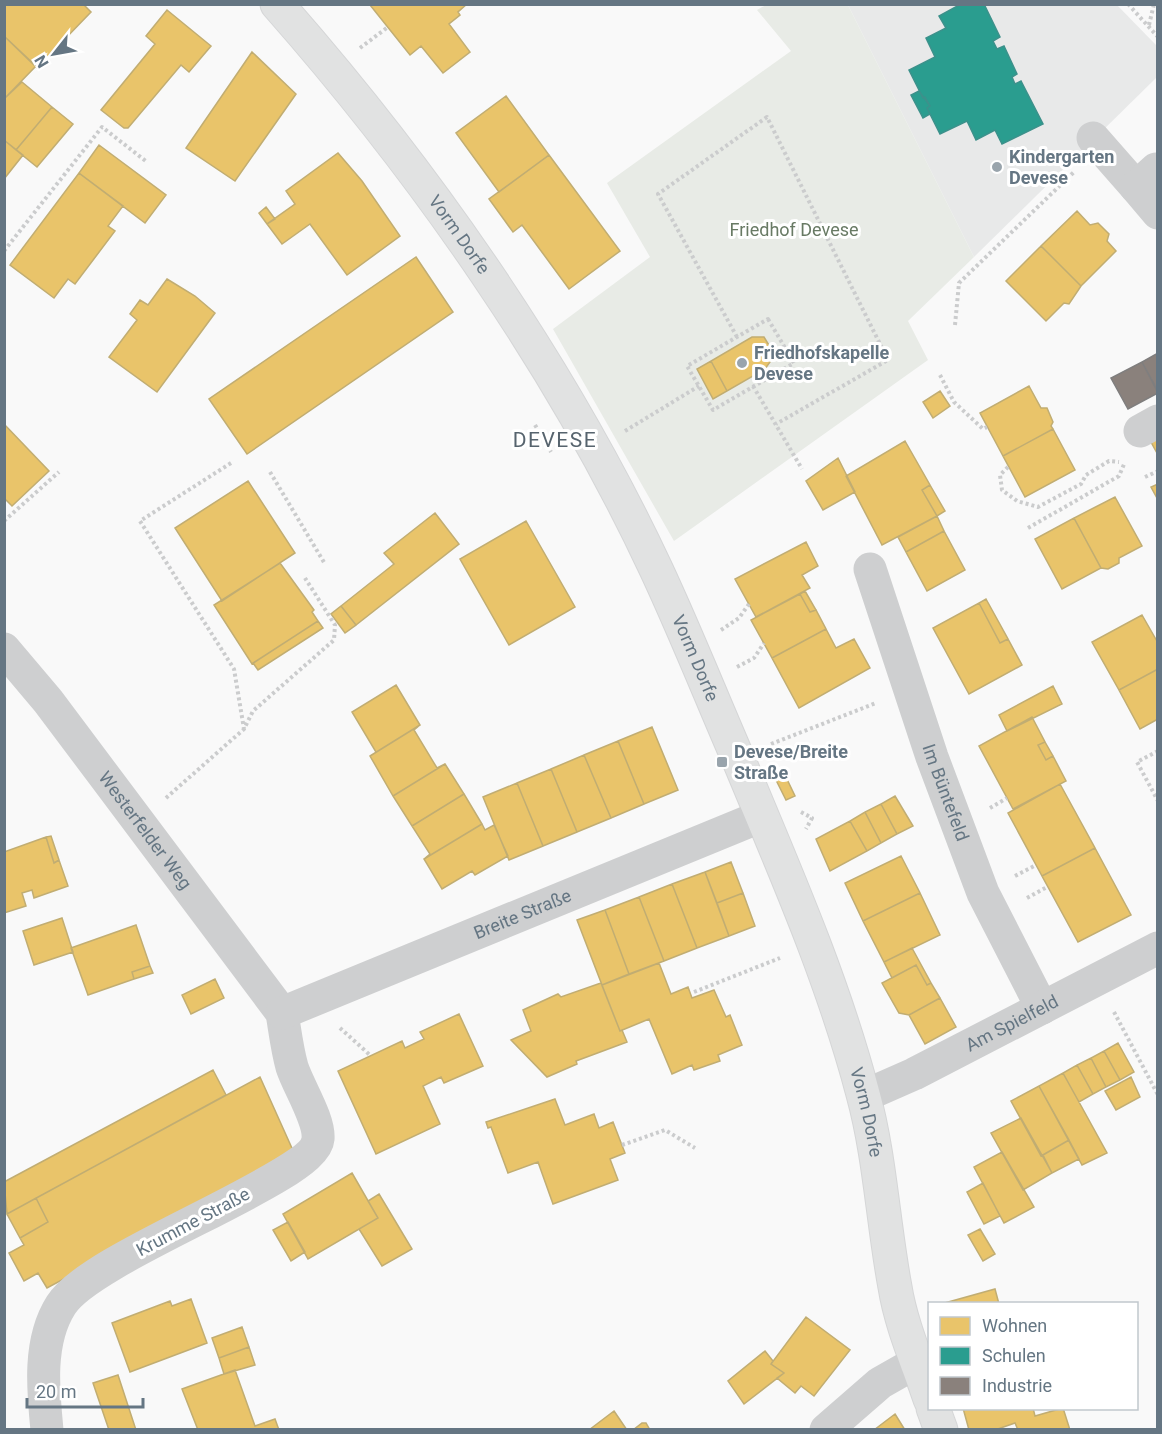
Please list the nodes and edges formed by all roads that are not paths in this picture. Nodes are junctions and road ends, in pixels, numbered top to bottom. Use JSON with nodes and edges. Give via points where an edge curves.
{"nodes":[{"id":1,"x":277,"y":4,"type":"edge"},
{"id":2,"x":1097,"y":142,"type":"road end"},
{"id":3,"x":1158,"y":213,"type":"edge"},
{"id":4,"x":870,"y":569,"type":"dead end"},
{"id":5,"x":4,"y":649,"type":"edge"},
{"id":6,"x":762,"y":816,"type":"junction"},
{"id":7,"x":1158,"y":948,"type":"edge"},
{"id":8,"x":1042,"y":1008,"type":"junction"},
{"id":9,"x":282,"y":1013,"type":"junction"},
{"id":10,"x":864,"y":1096,"type":"junction"},
{"id":11,"x":917,"y":1362,"type":"junction"},
{"id":12,"x":928,"y":1393,"type":"edge"},
{"id":13,"x":934,"y":1410,"type":"edge"},
{"id":14,"x":48,"y":1430,"type":"edge"},
{"id":15,"x":826,"y":1430,"type":"edge"},
{"id":16,"x":942,"y":1430,"type":"edge"}],
"edges":[{"from":1,"to":6,"type":"main road","name":"Vorm Dorfe","via":[[401,157],[553,379],[656,568]]},
{"from":2,"to":3,"type":"street","via":[[1146,178]]},
{"from":4,"to":8,"type":"street","name":"Im Büntefeld","via":[[983,893]]},
{"from":5,"to":9,"type":"street","name":"Westerfelder Weg","via":[[48,701]]},
{"from":6,"to":9,"type":"street","name":"Breite Straße"},
{"from":6,"to":10,"type":"main road","name":"Vorm Dorfe","via":[[815,945]]},
{"from":7,"to":8,"type":"street","name":"Am Spielfeld"},
{"from":8,"to":10,"type":"street","name":"Am Spielfeld"},
{"from":9,"to":14,"type":"street","name":"Krumme Straße","via":[[292,1066],[315,1121],[318,1139],[312,1153],[243,1196],[95,1274],[61,1304],[46,1342],[43,1392]]},
{"from":10,"to":11,"type":"main road","name":"Vorm Dorfe","via":[[895,1292]]},
{"from":11,"to":12,"type":"main road","name":"Vorm Dorfe"},
{"from":11,"to":15,"type":"street","via":[[880,1383]]},
{"from":13,"to":16,"type":"main road"}]}
